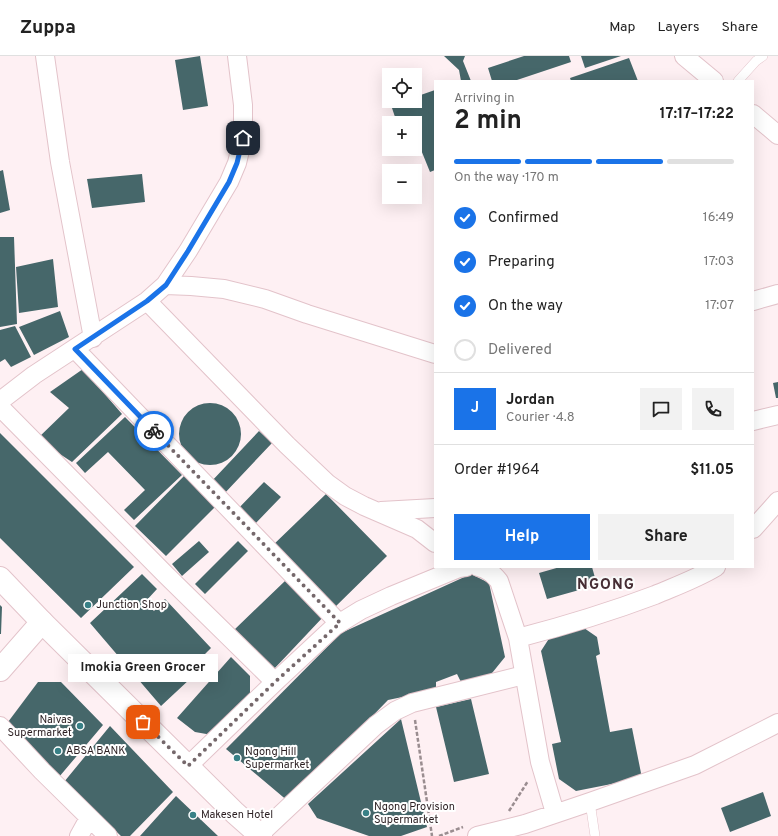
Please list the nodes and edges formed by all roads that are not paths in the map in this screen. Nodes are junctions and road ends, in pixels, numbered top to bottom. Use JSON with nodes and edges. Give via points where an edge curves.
{"nodes":[{"id":1,"x":45,"y":56,"type":"edge"},
{"id":2,"x":237,"y":56,"type":"edge"},
{"id":3,"x":684,"y":56,"type":"edge"},
{"id":4,"x":763,"y":56,"type":"edge"},
{"id":5,"x":713,"y":80,"type":"edge"},
{"id":6,"x":739,"y":80,"type":"edge"},
{"id":7,"x":754,"y":115,"type":"edge"},
{"id":8,"x":778,"y":135,"type":"edge"},
{"id":9,"x":166,"y":285,"type":"junction"},
{"id":10,"x":778,"y":294,"type":"edge"},
{"id":11,"x":754,"y":300,"type":"edge"},
{"id":12,"x":147,"y":301,"type":"junction"},
{"id":13,"x":93,"y":338,"type":"junction"},
{"id":14,"x":75,"y":349,"type":"junction"},
{"id":15,"x":434,"y":354,"type":"edge"},
{"id":16,"x":1,"y":399,"type":"edge"},
{"id":17,"x":778,"y":415,"type":"edge"},
{"id":18,"x":754,"y":421,"type":"edge"},
{"id":19,"x":778,"y":501,"type":"edge"},
{"id":20,"x":434,"y":508,"type":"edge"},
{"id":21,"x":376,"y":511,"type":"junction"},
{"id":22,"x":754,"y":528,"type":"edge"},
{"id":23,"x":434,"y":542,"type":"edge"},
{"id":24,"x":459,"y":568,"type":"edge"},
{"id":25,"x":482,"y":568,"type":"edge"},
{"id":26,"x":714,"y":568,"type":"edge"},
{"id":27,"x":0,"y":578,"type":"edge"},
{"id":28,"x":42,"y":622,"type":"junction"},
{"id":29,"x":340,"y":623,"type":"junction"},
{"id":30,"x":518,"y":638,"type":"junction"},
{"id":31,"x":0,"y":670,"type":"edge"},
{"id":32,"x":524,"y":675,"type":"junction"},
{"id":33,"x":275,"y":682,"type":"junction"},
{"id":34,"x":778,"y":723,"type":"edge"},
{"id":35,"x":0,"y":726,"type":"edge"},
{"id":36,"x":188,"y":766,"type":"junction"},
{"id":37,"x":590,"y":802,"type":"junction"},
{"id":38,"x":555,"y":813,"type":"junction"},
{"id":39,"x":89,"y":818,"type":"junction"},
{"id":40,"x":471,"y":831,"type":"edge"},
{"id":41,"x":260,"y":835,"type":"edge"},
{"id":42,"x":79,"y":836,"type":"edge"},
{"id":43,"x":108,"y":836,"type":"edge"},
{"id":44,"x":595,"y":836,"type":"edge"}],
"edges":[{"from":1,"to":13,"type":"street","via":[[60,162]]},
{"from":2,"to":9,"type":"street","via":[[243,105],[243,138],[237,163],[229,182]]},
{"from":3,"to":5,"type":"street"},
{"from":4,"to":6,"type":"lane"},
{"from":7,"to":8,"type":"street"},
{"from":9,"to":12,"type":"street"},
{"from":9,"to":15,"type":"street","via":[[224,288]]},
{"from":10,"to":11,"type":"street"},
{"from":12,"to":13,"type":"street"},
{"from":12,"to":21,"type":"street","via":[[327,483],[345,496]]},
{"from":13,"to":14,"type":"street"},
{"from":14,"to":16,"type":"street"},
{"from":14,"to":29,"type":"street"},
{"from":16,"to":33,"type":"street","via":[[143,552]]},
{"from":17,"to":18,"type":"street"},
{"from":19,"to":22,"type":"street"},
{"from":20,"to":21,"type":"street"},
{"from":21,"to":23,"type":"street","via":[[417,529]]},
{"from":24,"to":29,"type":"street","via":[[391,596]]},
{"from":25,"to":30,"type":"street","via":[[494,574],[499,581]]},
{"from":26,"to":30,"type":"street","via":[[699,577],[627,605]]},
{"from":27,"to":28,"type":"street"},
{"from":28,"to":31,"type":"street"},
{"from":28,"to":36,"type":"street"},
{"from":29,"to":33,"type":"street"},
{"from":30,"to":32,"type":"street"},
{"from":32,"to":38,"type":"street","via":[[540,762]]},
{"from":32,"to":41,"type":"street","via":[[412,703],[395,711],[376,725]]},
{"from":33,"to":36,"type":"street"},
{"from":34,"to":37,"type":"street","via":[[695,765]]},
{"from":35,"to":39,"type":"street"},
{"from":36,"to":41,"type":"street"},
{"from":37,"to":38,"type":"street"},
{"from":37,"to":44,"type":"lane"},
{"from":38,"to":40,"type":"street","via":[[525,824]]},
{"from":39,"to":42,"type":"street"},
{"from":39,"to":43,"type":"street"}]}
